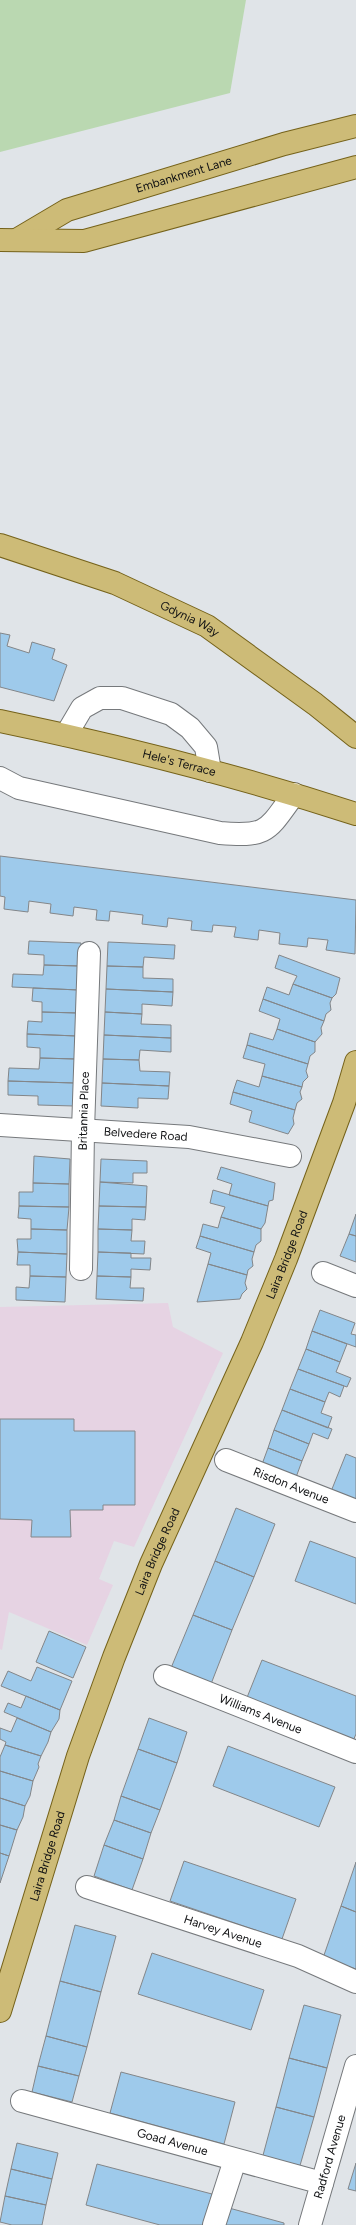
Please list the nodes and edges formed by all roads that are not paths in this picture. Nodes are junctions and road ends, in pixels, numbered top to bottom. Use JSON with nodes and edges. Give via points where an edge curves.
{"nodes":[{"id":1,"x":356,"y":126,"type":"edge"},
{"id":2,"x":356,"y":167,"type":"edge"},
{"id":3,"x":9,"y":240,"type":"edge"},
{"id":4,"x":0,"y":544,"type":"edge"},
{"id":5,"x":0,"y":721,"type":"edge"},
{"id":6,"x":66,"y":735,"type":"junction"},
{"id":7,"x":356,"y":737,"type":"edge"},
{"id":8,"x":210,"y":771,"type":"junction"},
{"id":9,"x":0,"y":778,"type":"edge"},
{"id":10,"x":294,"y":794,"type":"junction"},
{"id":11,"x":356,"y":814,"type":"edge"},
{"id":12,"x":89,"y":953,"type":"dead end"},
{"id":13,"x":356,"y":1062,"type":"edge"},
{"id":14,"x":356,"y":1084,"type":"edge"},
{"id":15,"x":344,"y":1102,"type":"junction"},
{"id":16,"x":0,"y":1125,"type":"edge"},
{"id":17,"x":83,"y":1130,"type":"junction"},
{"id":18,"x":290,"y":1156,"type":"dead end"},
{"id":19,"x":81,"y":1269,"type":"dead end"},
{"id":20,"x":323,"y":1273,"type":"dead end"},
{"id":21,"x":356,"y":1286,"type":"edge"},
{"id":22,"x":226,"y":1460,"type":"dead end"},
{"id":23,"x":356,"y":1511,"type":"edge"},
{"id":24,"x":165,"y":1676,"type":"dead end"},
{"id":25,"x":356,"y":1752,"type":"edge"},
{"id":26,"x":86,"y":1887,"type":"dead end"},
{"id":27,"x":356,"y":1982,"type":"edge"},
{"id":28,"x":0,"y":2011,"type":"edge"},
{"id":29,"x":356,"y":2066,"type":"edge"},
{"id":30,"x":22,"y":2101,"type":"dead end"},
{"id":31,"x":235,"y":2160,"type":"junction"},
{"id":32,"x":322,"y":2183,"type":"junction"},
{"id":33,"x":214,"y":2225,"type":"edge"},
{"id":34,"x":310,"y":2225,"type":"edge"}],
"edges":[{"from":1,"to":3,"type":"main road","name":"Embankment Lane","via":[[284,144],[67,210]]},
{"from":2,"to":3,"type":"main road","name":"Embankment Lane","via":[[84,241]]},
{"from":4,"to":7,"type":"main road","name":"Gdynia Way","via":[[115,584],[207,626]]},
{"from":5,"to":6,"type":"main road","name":"Hele's Terrace"},
{"from":6,"to":8,"type":"main road","name":"Hele's Terrace"},
{"from":6,"to":8,"type":"street","via":[[82,708],[100,698],[122,698],[171,714],[190,728],[206,747]]},
{"from":8,"to":10,"type":"main road","name":"Hele's Terrace"},
{"from":9,"to":10,"type":"street","via":[[19,788],[220,833],[249,836],[270,828]]},
{"from":10,"to":11,"type":"main road","name":"Hele's Terrace"},
{"from":12,"to":17,"type":"street","name":"Britannia Place"},
{"from":13,"to":15,"type":"main road","name":"Laira Bridge Road"},
{"from":14,"to":15,"type":"main road","name":"Laira Bridge Road"},
{"from":15,"to":28,"type":"main road","name":"Laira Bridge Road","via":[[255,1335],[152,1564],[114,1657],[78,1756]]},
{"from":16,"to":17,"type":"street","name":"Belvedere Road"},
{"from":17,"to":18,"type":"street","name":"Belvedere Road","via":[[189,1137]]},
{"from":17,"to":19,"type":"street","name":"Britannia Place"},
{"from":20,"to":21,"type":"street"},
{"from":22,"to":23,"type":"street","name":"Risdon Avenue"},
{"from":24,"to":25,"type":"street","name":"Williams Avenue"},
{"from":26,"to":27,"type":"street","name":"Harvey Avenue","via":[[298,1956]]},
{"from":29,"to":32,"type":"street","name":"Radford Avenue"},
{"from":30,"to":31,"type":"street","name":"Goad Avenue"},
{"from":31,"to":32,"type":"street","name":"Goad Avenue"},
{"from":31,"to":33,"type":"street"},
{"from":32,"to":34,"type":"street","name":"Radford Avenue"}]}
